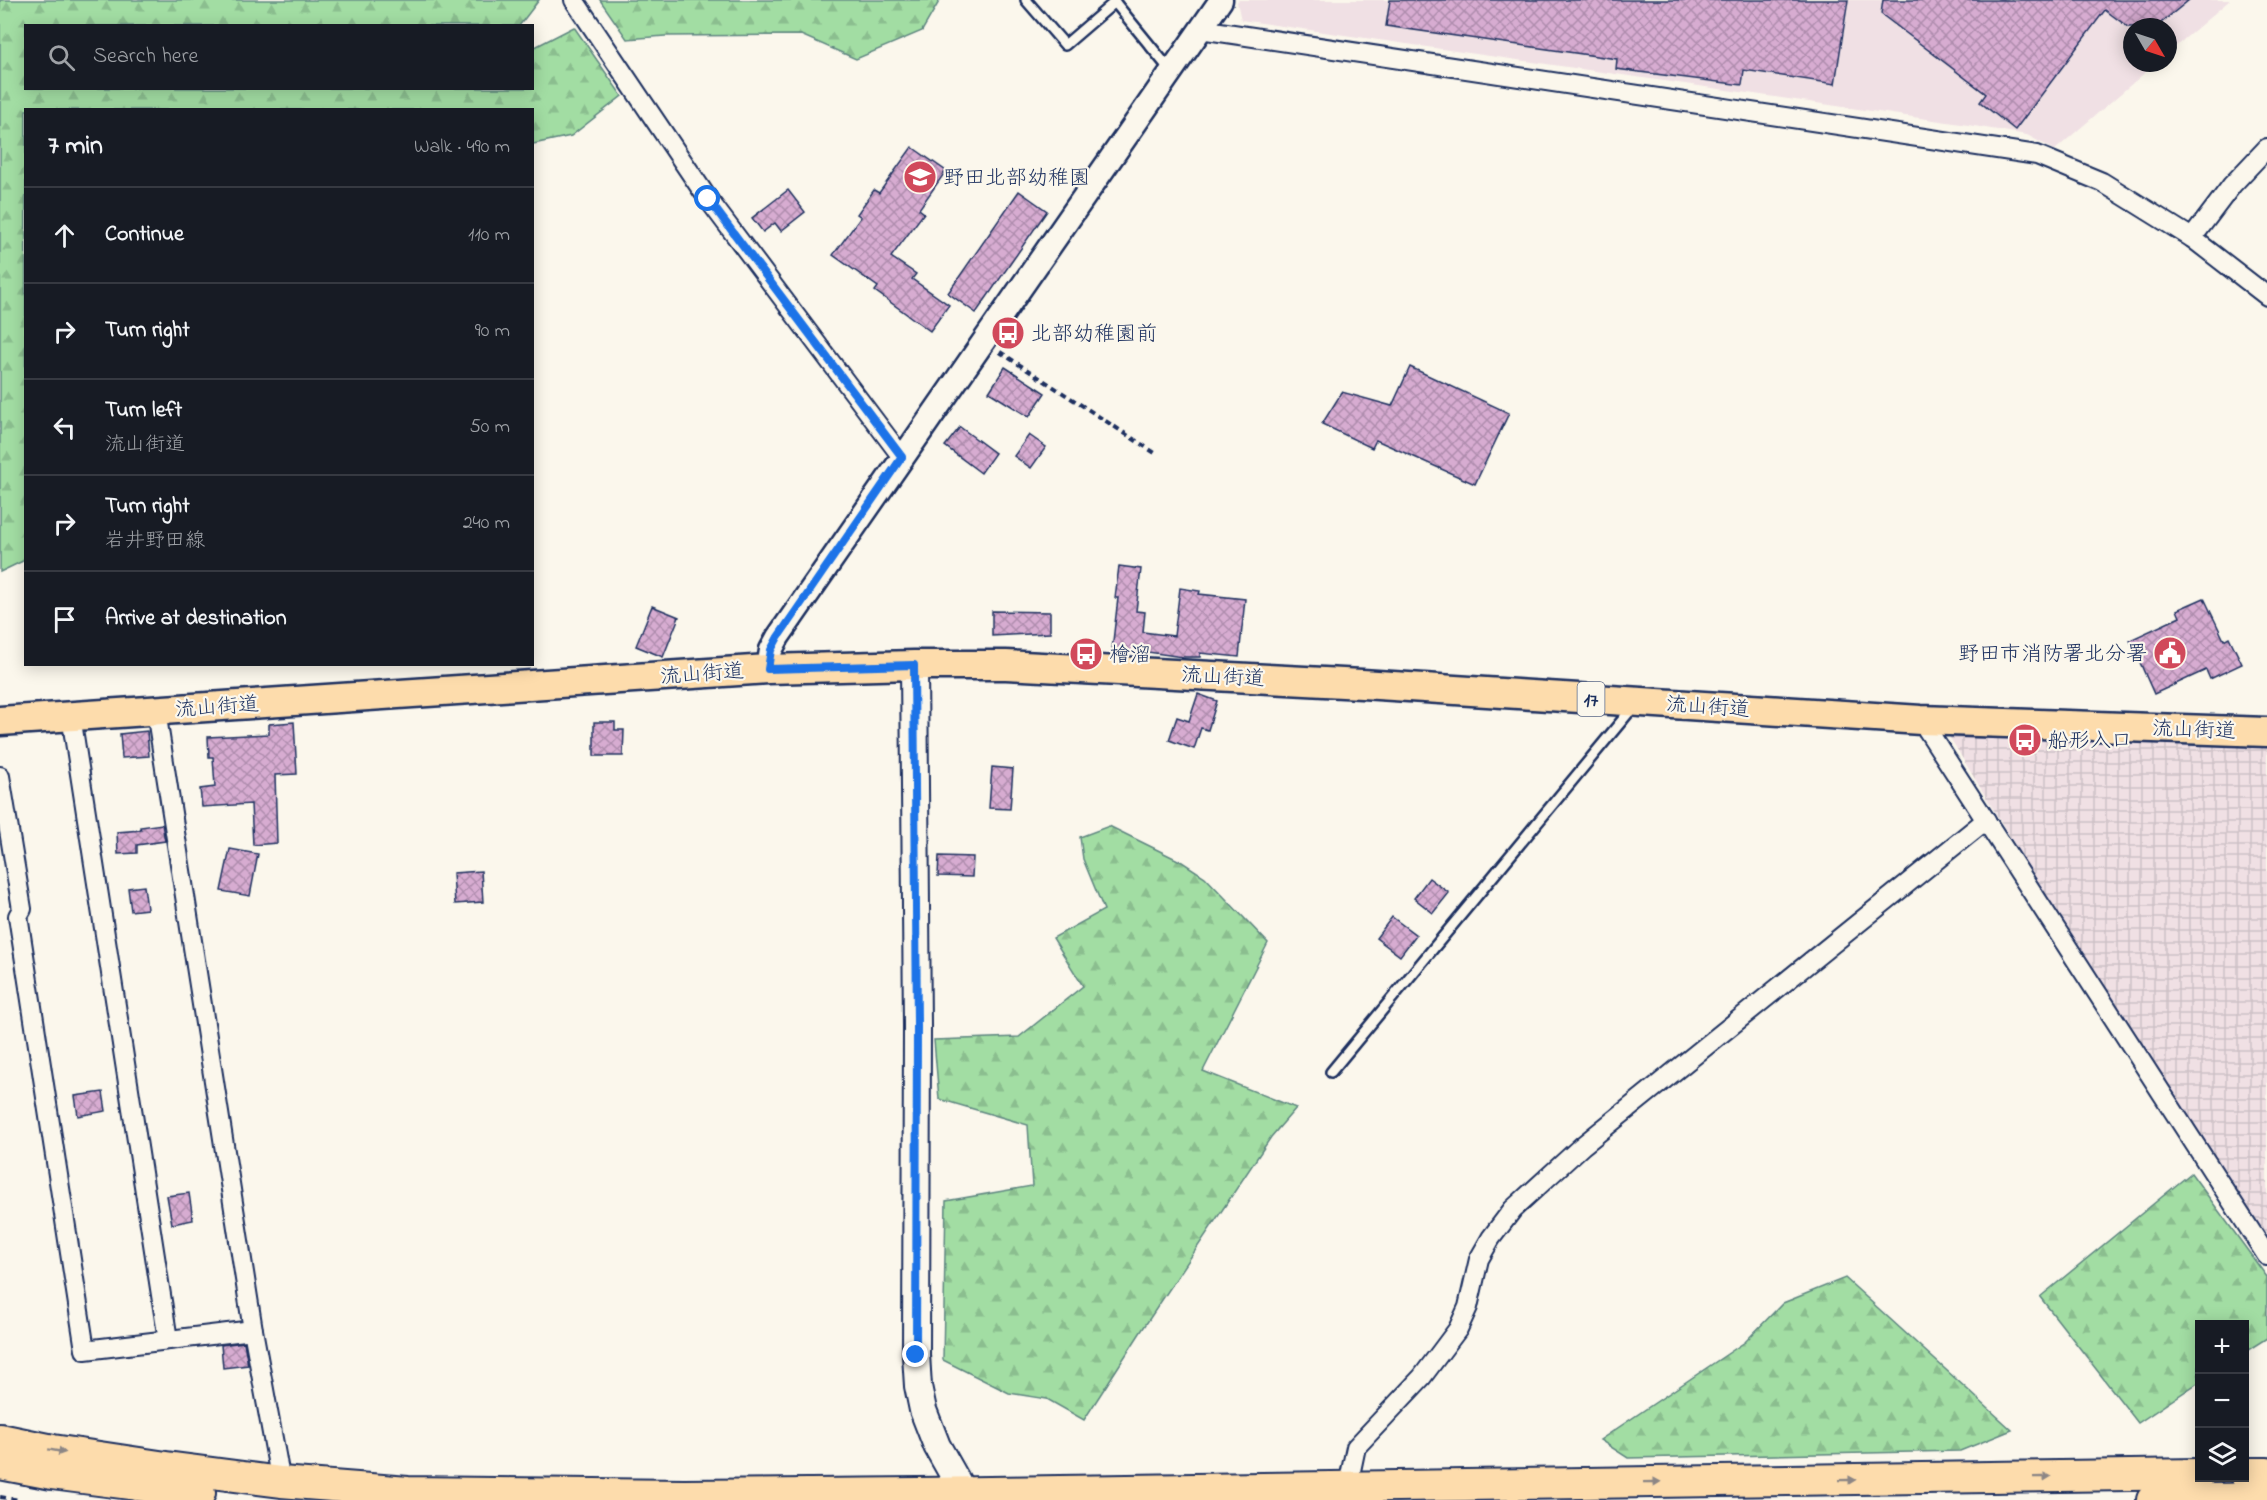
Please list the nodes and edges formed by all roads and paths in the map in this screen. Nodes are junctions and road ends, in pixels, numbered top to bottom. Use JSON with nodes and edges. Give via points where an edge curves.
{"nodes":[{"id":1,"x":574,"y":0,"type":"edge"},
{"id":2,"x":1026,"y":0,"type":"edge"},
{"id":3,"x":1114,"y":1,"type":"edge"},
{"id":4,"x":1210,"y":12,"type":"edge"},
{"id":5,"x":1170,"y":71,"type":"junction"},
{"id":6,"x":2267,"y":148,"type":"edge"},
{"id":7,"x":2192,"y":238,"type":"junction"},
{"id":8,"x":2267,"y":296,"type":"edge"},
{"id":9,"x":983,"y":341,"type":"junction"},
{"id":10,"x":1158,"y":455,"type":"dead end"},
{"id":11,"x":902,"y":457,"type":"junction"},
{"id":12,"x":914,"y":665,"type":"junction"},
{"id":13,"x":768,"y":669,"type":"junction"},
{"id":14,"x":1637,"y":702,"type":"junction"},
{"id":15,"x":156,"y":711,"type":"junction"},
{"id":16,"x":71,"y":716,"type":"junction"},
{"id":17,"x":1921,"y":720,"type":"junction"},
{"id":18,"x":0,"y":721,"type":"edge"},
{"id":19,"x":2267,"y":732,"type":"edge"},
{"id":20,"x":0,"y":776,"type":"edge"},
{"id":21,"x":1986,"y":820,"type":"junction"},
{"id":22,"x":1331,"y":1072,"type":"dead end"},
{"id":23,"x":2267,"y":1256,"type":"edge"},
{"id":24,"x":253,"y":1330,"type":"junction"},
{"id":25,"x":168,"y":1340,"type":"junction"},
{"id":26,"x":0,"y":1439,"type":"edge"},
{"id":27,"x":0,"y":1464,"type":"edge"},
{"id":28,"x":2249,"y":1473,"type":"edge"},
{"id":29,"x":2267,"y":1473,"type":"edge"},
{"id":30,"x":2195,"y":1474,"type":"edge"},
{"id":31,"x":1348,"y":1485,"type":"junction"},
{"id":32,"x":270,"y":1491,"type":"edge"},
{"id":33,"x":970,"y":1496,"type":"edge"},
{"id":34,"x":0,"y":1497,"type":"edge"},
{"id":35,"x":2267,"y":1498,"type":"edge"},
{"id":36,"x":20,"y":1500,"type":"edge"},
{"id":37,"x":2152,"y":1500,"type":"edge"}],
"edges":[{"from":1,"to":11,"type":"street","via":[[708,199]]},
{"from":2,"to":3,"type":"lane","via":[[1065,45]]},
{"from":3,"to":5,"type":"lane"},
{"from":4,"to":5,"type":"street"},
{"from":4,"to":7,"type":"street","via":[[2037,155],[2102,182]]},
{"from":5,"to":9,"type":"street"},
{"from":6,"to":7,"type":"street","via":[[2232,185]]},
{"from":7,"to":8,"type":"street"},
{"from":9,"to":10,"type":"path"},
{"from":9,"to":11,"type":"street"},
{"from":11,"to":13,"type":"street","via":[[778,637]]},
{"from":12,"to":13,"type":"main road","name":"流山街道","number":"17"},
{"from":12,"to":14,"type":"main road","name":"流山街道","number":"17","via":[[1097,669]]},
{"from":12,"to":33,"type":"main road","via":[[918,1386],[937,1446]]},
{"from":13,"to":15,"type":"main road","name":"流山街道","number":"17"},
{"from":14,"to":17,"type":"main road","name":"流山街道","number":"17"},
{"from":14,"to":22,"type":"lane"},
{"from":15,"to":16,"type":"main road","name":"流山街道","number":"17"},
{"from":15,"to":24,"type":"street"},
{"from":16,"to":18,"type":"main road","name":"流山街道","number":"17"},
{"from":16,"to":25,"type":"street"},
{"from":17,"to":19,"type":"main road","name":"流山街道","number":"17"},
{"from":17,"to":21,"type":"street"},
{"from":20,"to":25,"type":"street","via":[[86,1350]]},
{"from":21,"to":23,"type":"street"},
{"from":21,"to":31,"type":"street","via":[[1582,1146],[1513,1209],[1479,1259],[1468,1307],[1458,1329],[1422,1377],[1356,1447]]},
{"from":24,"to":25,"type":"street"},
{"from":24,"to":32,"type":"street"},
{"from":26,"to":32,"type":"highway","one_way":true},
{"from":27,"to":32,"type":"highway","via":[[52,1474]]},
{"from":28,"to":29,"type":"highway"},
{"from":31,"to":30,"type":"highway","one_way":true},
{"from":31,"to":33,"type":"highway"},
{"from":32,"to":33,"type":"highway"},
{"from":34,"to":36,"type":"path"},
{"from":35,"to":37,"type":"highway"}]}
